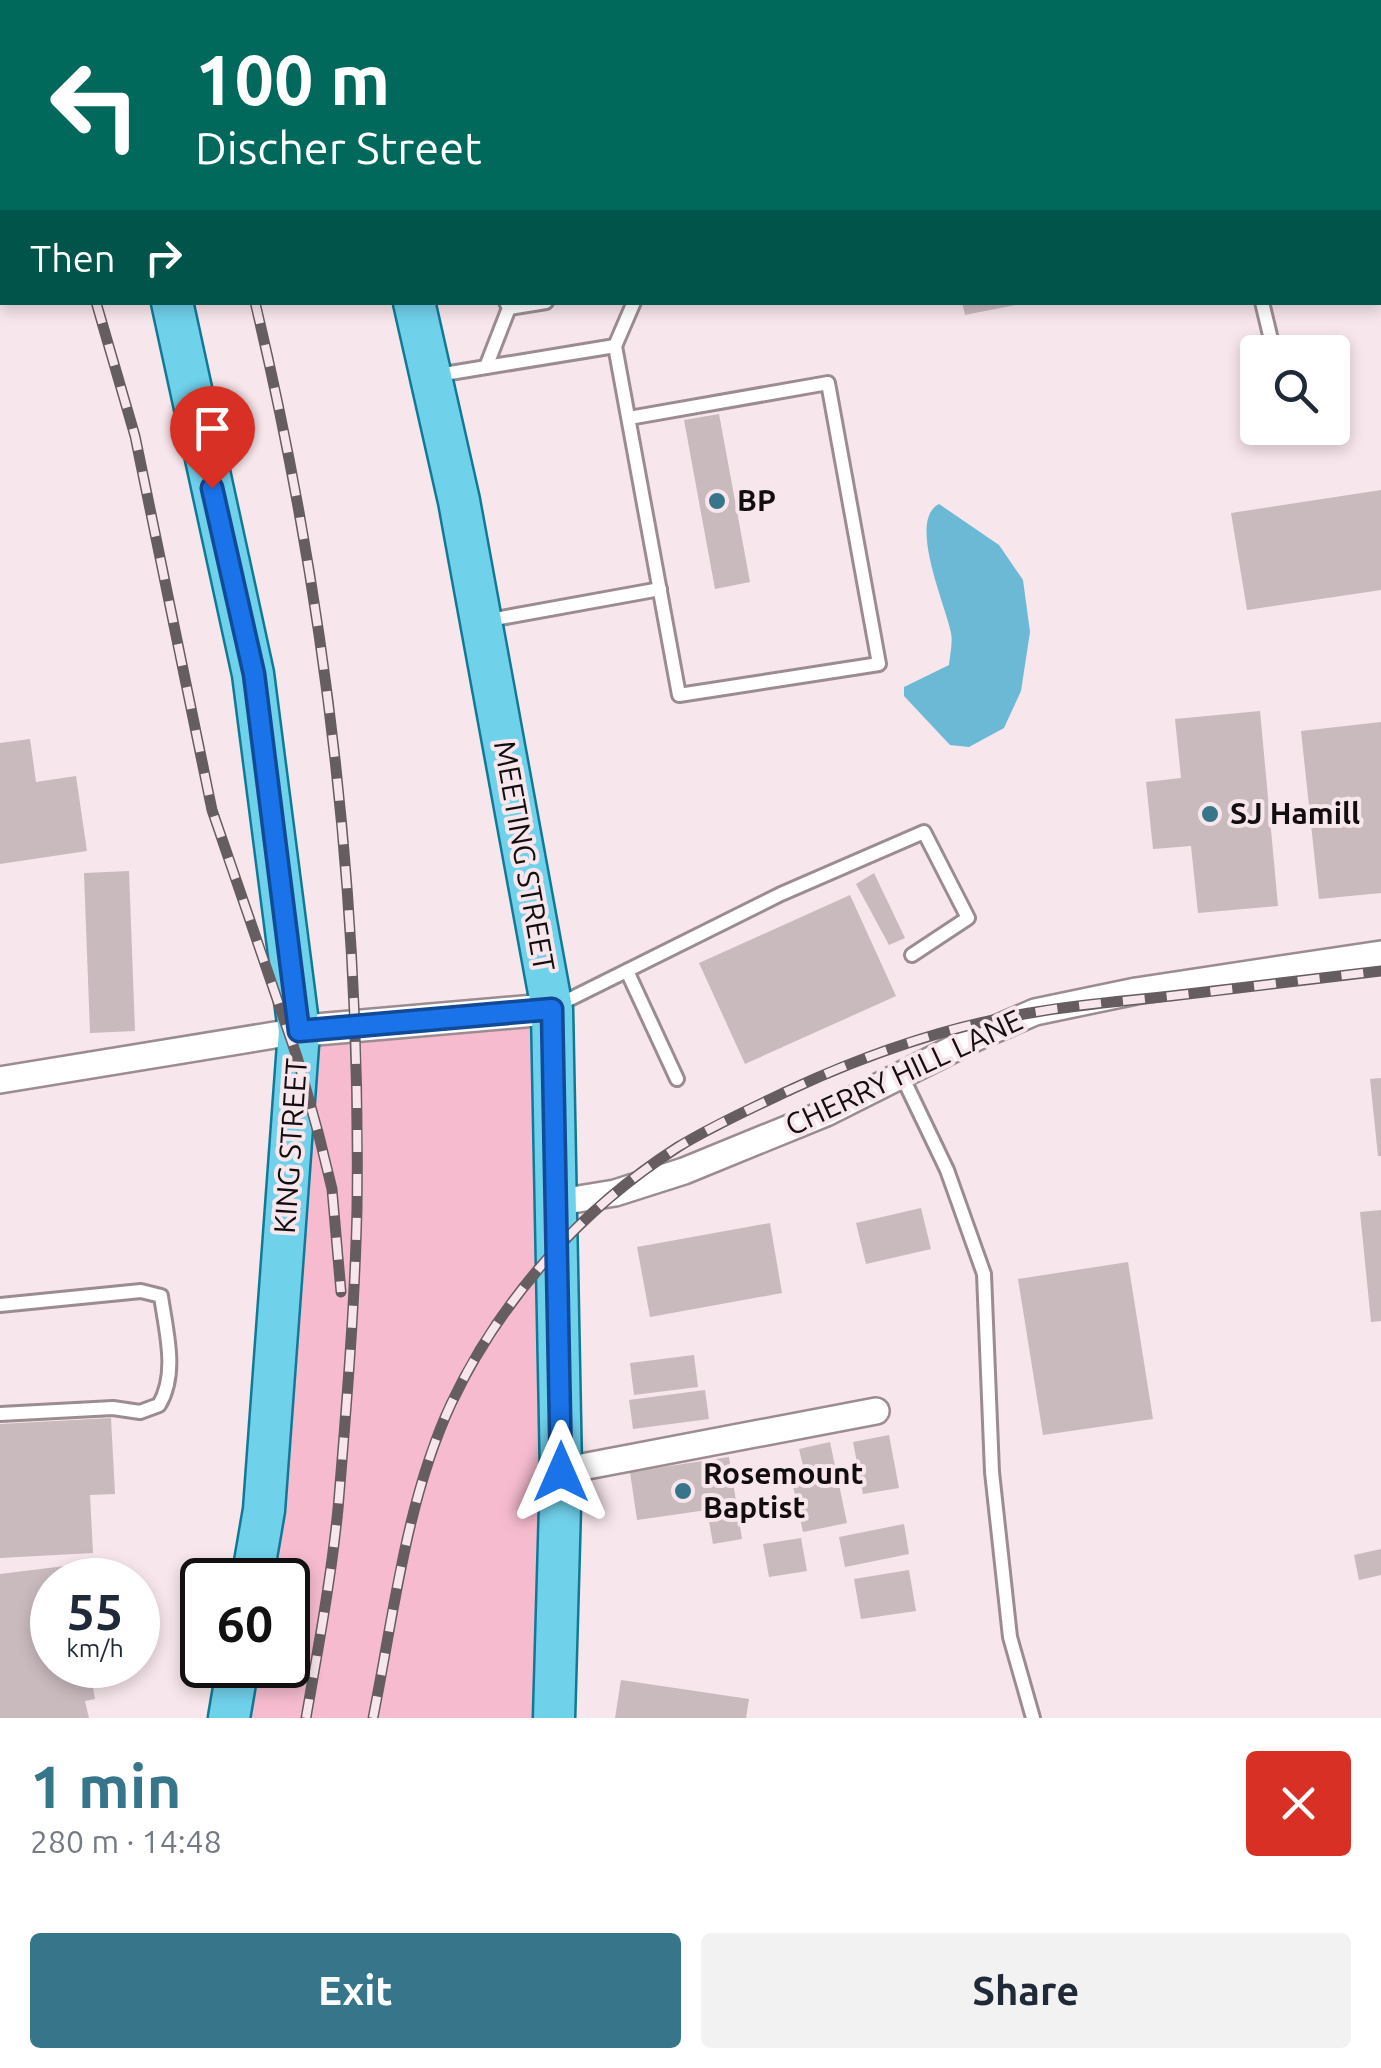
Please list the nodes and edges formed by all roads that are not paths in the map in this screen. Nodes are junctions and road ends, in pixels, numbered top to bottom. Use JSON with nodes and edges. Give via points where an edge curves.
{"nodes":[{"id":1,"x":173,"y":305,"type":"edge"},
{"id":2,"x":415,"y":305,"type":"edge"},
{"id":3,"x":509,"y":305,"type":"edge"},
{"id":4,"x":633,"y":305,"type":"edge"},
{"id":5,"x":1263,"y":305,"type":"edge"},
{"id":6,"x":1270,"y":335,"type":"edge"},
{"id":7,"x":614,"y":346,"type":"junction"},
{"id":8,"x":486,"y":367,"type":"junction"},
{"id":9,"x":431,"y":376,"type":"junction"},
{"id":10,"x":629,"y":418,"type":"junction"},
{"id":11,"x":660,"y":589,"type":"junction"},
{"id":12,"x":481,"y":622,"type":"junction"},
{"id":13,"x":1381,"y":954,"type":"edge"},
{"id":14,"x":912,"y":955,"type":"dead end"},
{"id":15,"x":627,"y":971,"type":"junction"},
{"id":16,"x":552,"y":1009,"type":"junction"},
{"id":17,"x":299,"y":1031,"type":"junction"},
{"id":18,"x":901,"y":1074,"type":"junction"},
{"id":19,"x":676,"y":1079,"type":"dead end"},
{"id":20,"x":0,"y":1080,"type":"edge"},
{"id":21,"x":554,"y":1203,"type":"junction"},
{"id":22,"x":0,"y":1305,"type":"edge"},
{"id":23,"x":876,"y":1411,"type":"dead end"},
{"id":24,"x":0,"y":1414,"type":"edge"},
{"id":25,"x":561,"y":1472,"type":"junction"},
{"id":26,"x":256,"y":1558,"type":"edge"},
{"id":27,"x":235,"y":1688,"type":"edge"},
{"id":28,"x":230,"y":1718,"type":"edge"},
{"id":29,"x":554,"y":1718,"type":"edge"},
{"id":30,"x":1033,"y":1718,"type":"edge"}],
"edges":[{"from":1,"to":17,"type":"main road","name":"KING STREET","via":[[254,674]]},
{"from":2,"to":9,"type":"main road","name":"MEETING STREET"},
{"from":3,"to":8,"type":"lane"},
{"from":4,"to":7,"type":"lane"},
{"from":5,"to":6,"type":"lane"},
{"from":7,"to":8,"type":"lane"},
{"from":7,"to":10,"type":"lane"},
{"from":8,"to":9,"type":"lane"},
{"from":9,"to":12,"type":"main road","name":"MEETING STREET"},
{"from":10,"to":11,"type":"lane"},
{"from":10,"to":11,"type":"lane","via":[[828,383],[878,664],[679,695]]},
{"from":11,"to":12,"type":"lane"},
{"from":12,"to":16,"type":"main road","name":"MEETING STREET"},
{"from":13,"to":18,"type":"street","name":"CHERRY HILL LANE","via":[[1035,1012]]},
{"from":14,"to":15,"type":"lane","via":[[968,918],[924,832]]},
{"from":15,"to":16,"type":"lane"},
{"from":15,"to":19,"type":"lane"},
{"from":16,"to":17,"type":"street"},
{"from":16,"to":21,"type":"main road","name":"MEETING STREET"},
{"from":17,"to":20,"type":"street"},
{"from":17,"to":26,"type":"main road","name":"KING STREET"},
{"from":18,"to":21,"type":"street","name":"CHERRY HILL LANE","via":[[684,1171]]},
{"from":18,"to":30,"type":"lane","via":[[948,1170],[984,1274],[994,1490],[1010,1637]]},
{"from":21,"to":25,"type":"main road","name":"MEETING STREET"},
{"from":22,"to":24,"type":"lane","via":[[141,1291],[161,1296],[170,1354],[168,1390],[159,1405],[140,1412]]},
{"from":23,"to":25,"type":"street"},
{"from":25,"to":29,"type":"main road","name":"MEETING STREET"},
{"from":27,"to":28,"type":"main road"}]}
